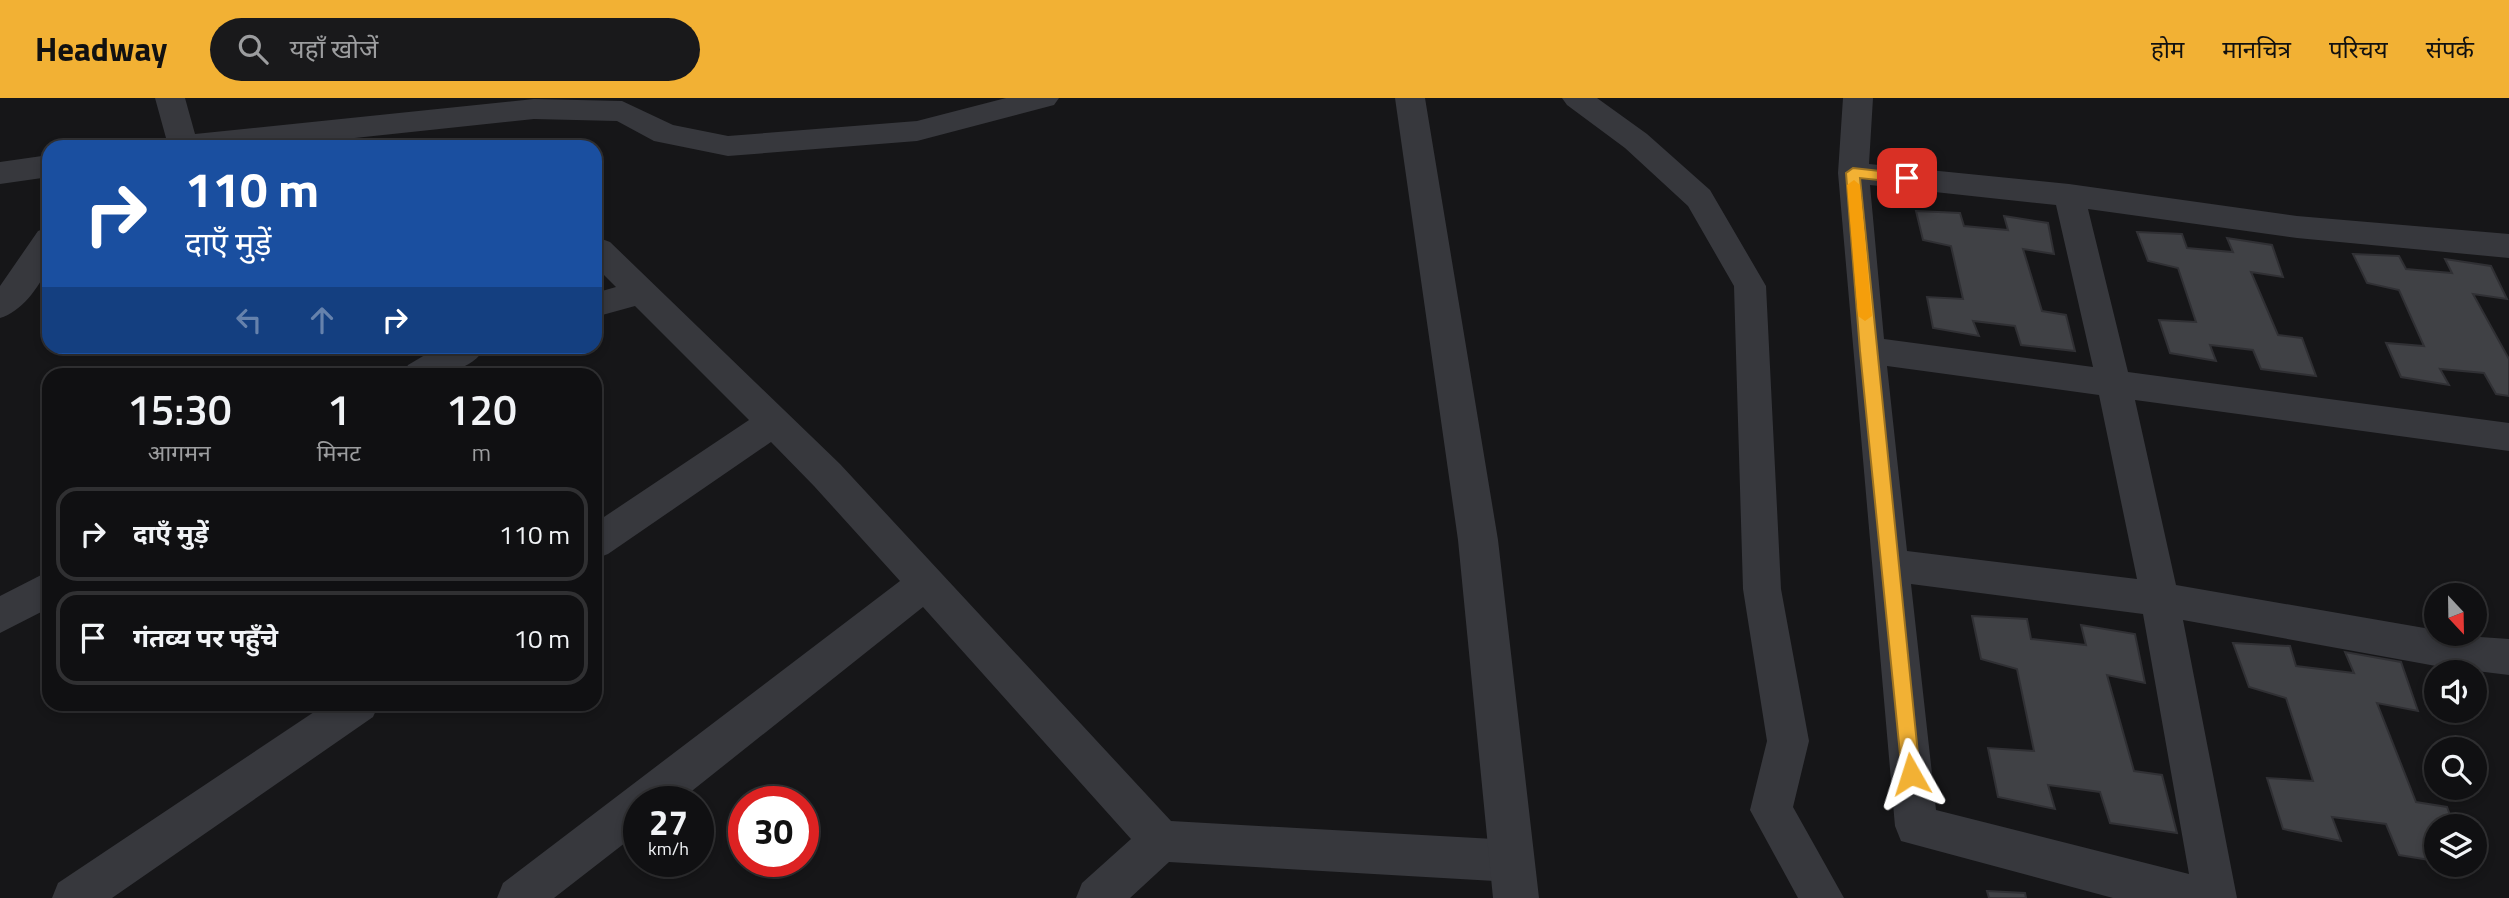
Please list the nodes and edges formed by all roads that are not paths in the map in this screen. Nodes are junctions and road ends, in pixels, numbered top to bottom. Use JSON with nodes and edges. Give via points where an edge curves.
{"nodes":[{"id":1,"x":170,"y":98,"type":"edge"},
{"id":2,"x":1044,"y":98,"type":"edge"},
{"id":3,"x":1410,"y":98,"type":"edge"},
{"id":4,"x":1577,"y":98,"type":"edge"},
{"id":5,"x":1858,"y":98,"type":"edge"},
{"id":6,"x":176,"y":140,"type":"edge"},
{"id":7,"x":235,"y":140,"type":"edge"},
{"id":8,"x":42,"y":167,"type":"edge"},
{"id":9,"x":0,"y":173,"type":"edge"},
{"id":10,"x":1853,"y":173,"type":"junction"},
{"id":11,"x":2069,"y":195,"type":"junction"},
{"id":12,"x":2509,"y":246,"type":"edge"},
{"id":13,"x":42,"y":250,"type":"edge"},
{"id":14,"x":602,"y":253,"type":"edge"},
{"id":15,"x":641,"y":292,"type":"junction"},
{"id":16,"x":602,"y":302,"type":"edge"},
{"id":17,"x":0,"y":306,"type":"edge"},
{"id":18,"x":1868,"y":351,"type":"junction"},
{"id":19,"x":455,"y":354,"type":"edge"},
{"id":20,"x":430,"y":368,"type":"edge"},
{"id":21,"x":2114,"y":385,"type":"junction"},
{"id":22,"x":773,"y":422,"type":"junction"},
{"id":23,"x":2509,"y":437,"type":"edge"},
{"id":24,"x":602,"y":538,"type":"edge"},
{"id":25,"x":1889,"y":565,"type":"junction"},
{"id":26,"x":926,"y":583,"type":"junction"},
{"id":27,"x":42,"y":592,"type":"edge"},
{"id":28,"x":2160,"y":599,"type":"junction"},
{"id":29,"x":0,"y":616,"type":"edge"},
{"id":30,"x":2509,"y":657,"type":"edge"},
{"id":31,"x":349,"y":711,"type":"edge"},
{"id":32,"x":665,"y":786,"type":"edge"},
{"id":33,"x":623,"y":818,"type":"edge"},
{"id":34,"x":1161,"y":841,"type":"junction"},
{"id":35,"x":1514,"y":880,"type":"edge"},
{"id":36,"x":74,"y":898,"type":"edge"},
{"id":37,"x":519,"y":898,"type":"edge"},
{"id":38,"x":1098,"y":898,"type":"edge"},
{"id":39,"x":1822,"y":898,"type":"edge"},
{"id":40,"x":2196,"y":898,"type":"edge"},
{"id":41,"x":2215,"y":898,"type":"edge"}],
"edges":[{"from":1,"to":6,"type":"street"},
{"from":2,"to":7,"type":"street","via":[[917,131],[728,146],[664,134],[622,111],[534,109]]},
{"from":3,"to":35,"type":"street","via":[[1478,540]]},
{"from":4,"to":39,"type":"street","via":[[1636,141],[1699,198],[1750,286],[1762,589],[1788,741],[1771,810]]},
{"from":5,"to":10,"type":"street"},
{"from":8,"to":9,"type":"street"},
{"from":10,"to":11,"type":"street"},
{"from":10,"to":18,"type":"street"},
{"from":11,"to":12,"type":"street","via":[[2297,227]]},
{"from":11,"to":21,"type":"street"},
{"from":13,"to":17,"type":"street"},
{"from":14,"to":15,"type":"street"},
{"from":15,"to":16,"type":"street"},
{"from":15,"to":22,"type":"street"},
{"from":18,"to":21,"type":"street"},
{"from":18,"to":25,"type":"street"},
{"from":19,"to":20,"type":"street"},
{"from":21,"to":23,"type":"street"},
{"from":21,"to":28,"type":"street"},
{"from":22,"to":24,"type":"street"},
{"from":22,"to":26,"type":"street"},
{"from":25,"to":28,"type":"street"},
{"from":25,"to":40,"type":"street","via":[[1916,826]]},
{"from":26,"to":32,"type":"street"},
{"from":26,"to":34,"type":"street"},
{"from":27,"to":29,"type":"street"},
{"from":28,"to":30,"type":"street"},
{"from":28,"to":41,"type":"street"},
{"from":31,"to":36,"type":"street"},
{"from":33,"to":37,"type":"street"},
{"from":34,"to":35,"type":"street"},
{"from":34,"to":38,"type":"street"}]}
